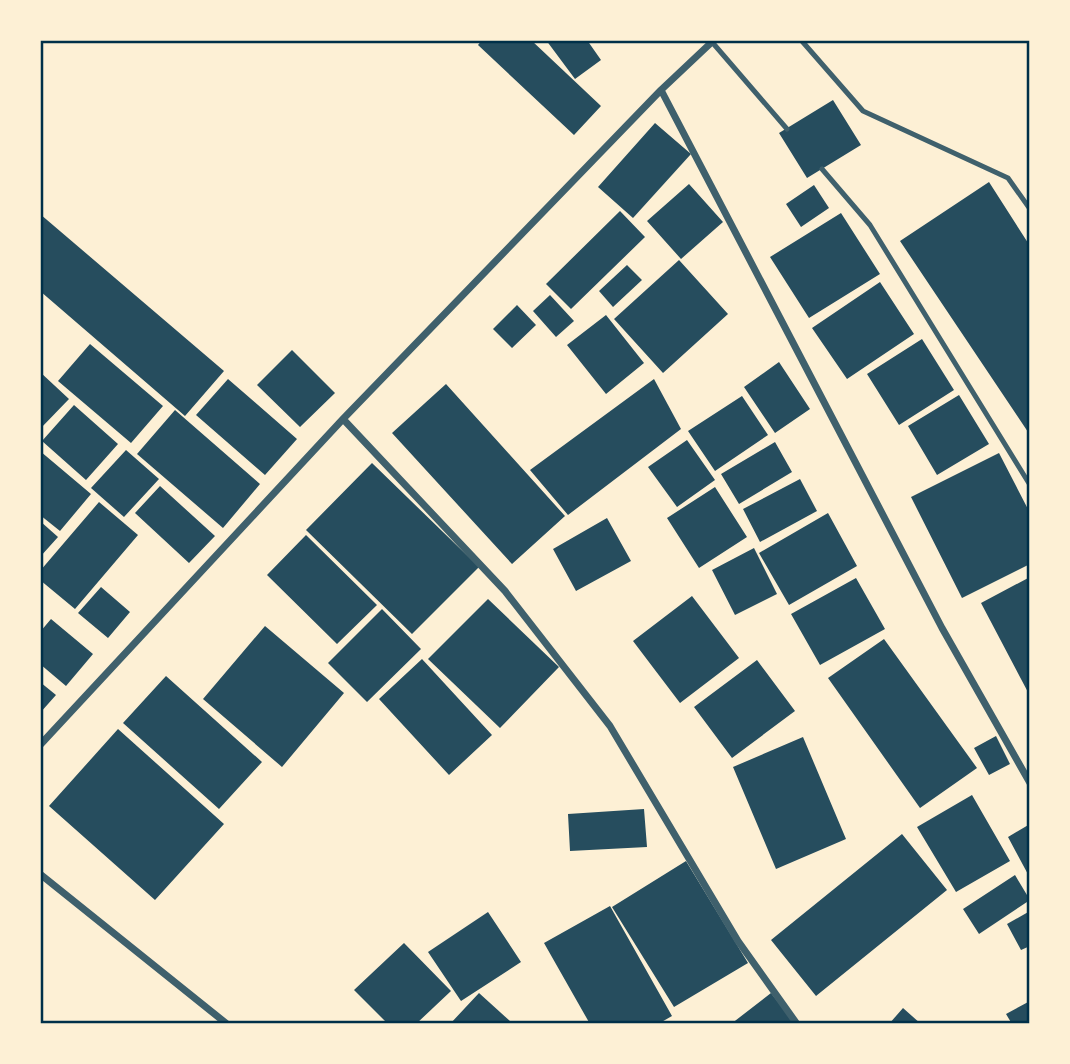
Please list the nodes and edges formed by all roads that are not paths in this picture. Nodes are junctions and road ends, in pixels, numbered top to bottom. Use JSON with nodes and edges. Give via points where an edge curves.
{"nodes":[{"id":1,"x":801,"y":40,"type":"edge"},
{"id":2,"x":712,"y":41,"type":"edge"},
{"id":3,"x":661,"y":90,"type":"junction"},
{"id":4,"x":787,"y":129,"type":"dead end"},
{"id":5,"x":821,"y":169,"type":"dead end"},
{"id":6,"x":1030,"y":209,"type":"edge"},
{"id":7,"x":343,"y":419,"type":"junction"},
{"id":8,"x":1030,"y":485,"type":"edge"},
{"id":9,"x":40,"y":745,"type":"edge"},
{"id":10,"x":1030,"y":783,"type":"edge"},
{"id":11,"x":40,"y":874,"type":"edge"},
{"id":12,"x":227,"y":1024,"type":"edge"},
{"id":13,"x":797,"y":1024,"type":"edge"}],
"edges":[{"from":1,"to":6,"type":"lane","via":[[863,111],[1008,178]]},
{"from":2,"to":3,"type":"street"},
{"from":2,"to":4,"type":"lane"},
{"from":3,"to":7,"type":"street"},
{"from":3,"to":10,"type":"street","via":[[942,628]]},
{"from":5,"to":8,"type":"lane","via":[[870,225]]},
{"from":7,"to":9,"type":"street"},
{"from":7,"to":13,"type":"street","via":[[505,591],[610,726],[738,941]]},
{"from":11,"to":12,"type":"street"}]}
